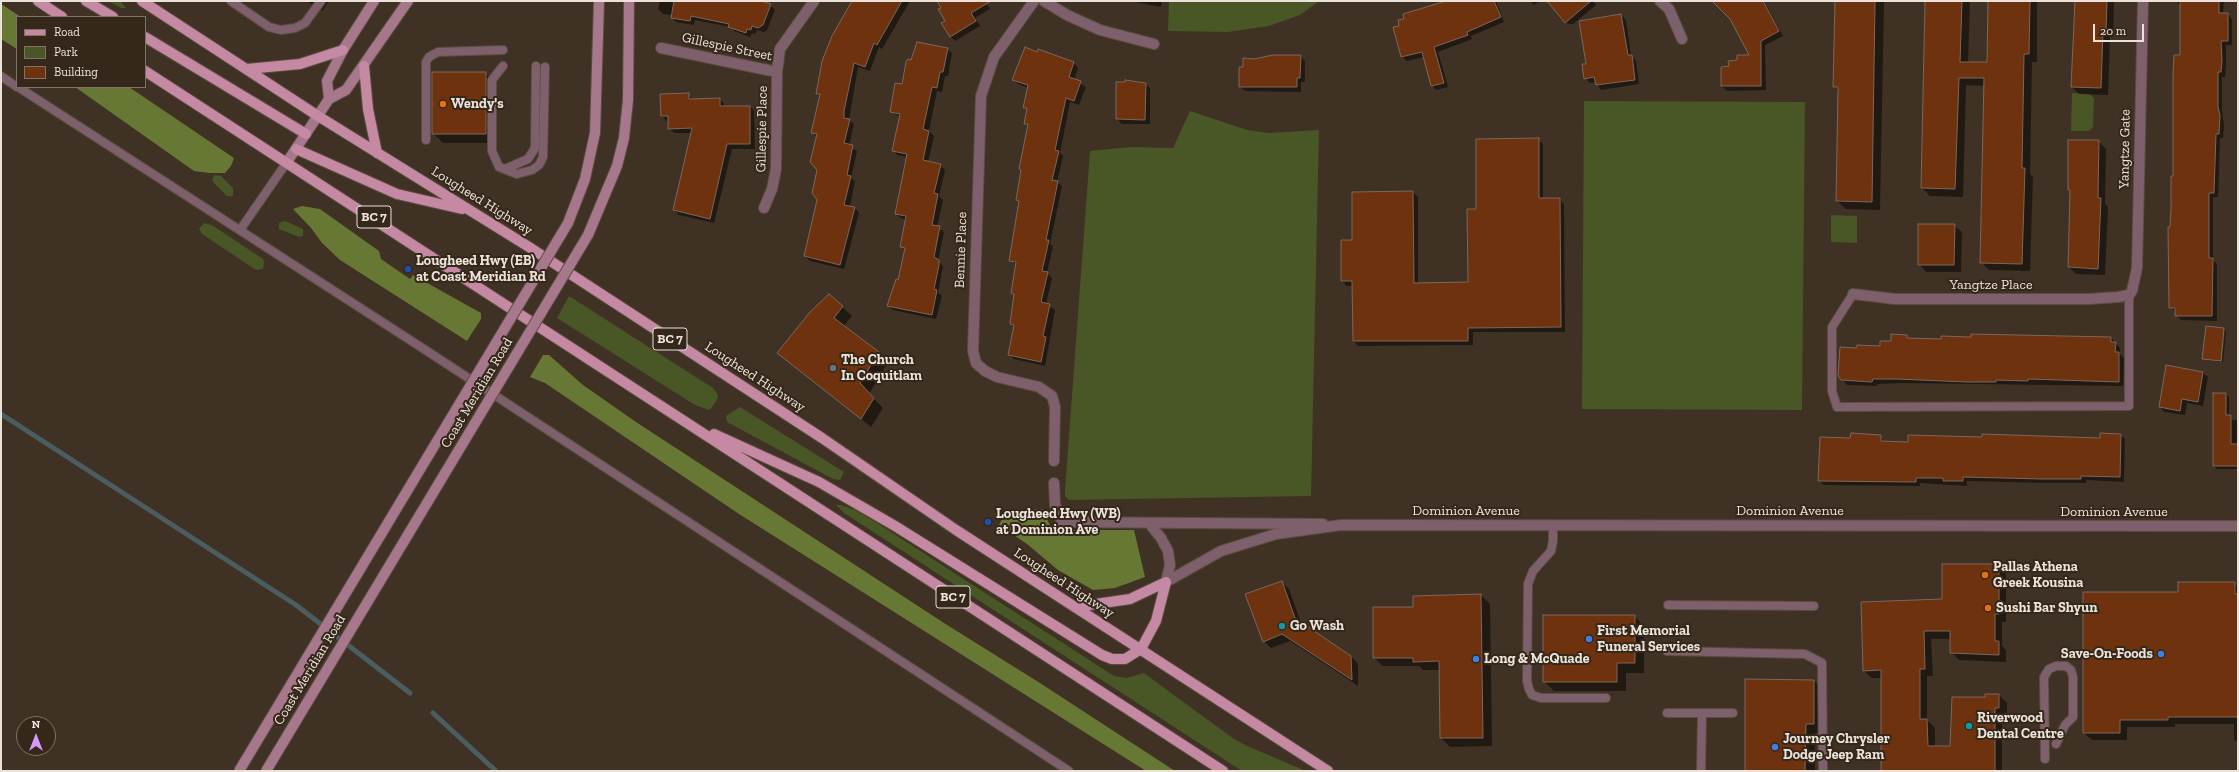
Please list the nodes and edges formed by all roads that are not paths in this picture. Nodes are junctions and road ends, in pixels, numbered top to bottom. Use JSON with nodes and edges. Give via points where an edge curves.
{"nodes":[{"id":1,"x":38,"y":1,"type":"edge"},
{"id":2,"x":86,"y":1,"type":"edge"},
{"id":3,"x":142,"y":1,"type":"edge"},
{"id":4,"x":230,"y":1,"type":"edge"},
{"id":5,"x":321,"y":1,"type":"edge"},
{"id":6,"x":374,"y":1,"type":"edge"},
{"id":7,"x":408,"y":1,"type":"edge"},
{"id":8,"x":599,"y":1,"type":"edge"},
{"id":9,"x":629,"y":1,"type":"edge"},
{"id":10,"x":814,"y":1,"type":"edge"},
{"id":11,"x":1034,"y":1,"type":"edge"},
{"id":12,"x":1044,"y":1,"type":"edge"},
{"id":13,"x":1660,"y":1,"type":"edge"},
{"id":14,"x":2143,"y":1,"type":"edge"},
{"id":15,"x":60,"y":16,"type":"edge"},
{"id":16,"x":111,"y":16,"type":"edge"},
{"id":17,"x":146,"y":38,"type":"edge"},
{"id":18,"x":1682,"y":39,"type":"dead end"},
{"id":19,"x":1154,"y":44,"type":"dead end"},
{"id":20,"x":661,"y":48,"type":"dead end"},
{"id":21,"x":343,"y":50,"type":"junction"},
{"id":22,"x":503,"y":50,"type":"dead end"},
{"id":23,"x":364,"y":66,"type":"junction"},
{"id":24,"x":503,"y":66,"type":"dead end"},
{"id":25,"x":536,"y":66,"type":"dead end"},
{"id":26,"x":545,"y":67,"type":"dead end"},
{"id":27,"x":247,"y":69,"type":"junction"},
{"id":28,"x":146,"y":72,"type":"edge"},
{"id":29,"x":777,"y":72,"type":"junction"},
{"id":30,"x":1,"y":76,"type":"edge"},
{"id":31,"x":16,"y":86,"type":"edge"},
{"id":32,"x":19,"y":88,"type":"edge"},
{"id":33,"x":329,"y":99,"type":"junction"},
{"id":34,"x":318,"y":116,"type":"junction"},
{"id":35,"x":306,"y":134,"type":"junction"},
{"id":36,"x":426,"y":140,"type":"dead end"},
{"id":37,"x":296,"y":149,"type":"junction"},
{"id":38,"x":377,"y":153,"type":"junction"},
{"id":39,"x":287,"y":162,"type":"junction"},
{"id":40,"x":505,"y":170,"type":"junction"},
{"id":41,"x":764,"y":208,"type":"dead end"},
{"id":42,"x":470,"y":210,"type":"junction"},
{"id":43,"x":240,"y":230,"type":"junction"},
{"id":44,"x":1853,"y":294,"type":"joint"},
{"id":45,"x":2129,"y":295,"type":"junction"},
{"id":46,"x":684,"y":421,"type":"junction"},
{"id":47,"x":1054,"y":461,"type":"dead end"},
{"id":48,"x":1054,"y":483,"type":"dead end"},
{"id":49,"x":1149,"y":523,"type":"junction"},
{"id":50,"x":1341,"y":525,"type":"junction"},
{"id":51,"x":1553,"y":525,"type":"junction"},
{"id":52,"x":2238,"y":526,"type":"edge"},
{"id":53,"x":1166,"y":582,"type":"junction"},
{"id":54,"x":1668,"y":605,"type":"dead end"},
{"id":55,"x":1814,"y":606,"type":"dead end"},
{"id":56,"x":1076,"y":607,"type":"junction"},
{"id":57,"x":1141,"y":650,"type":"junction"},
{"id":58,"x":1667,"y":652,"type":"dead end"},
{"id":59,"x":1606,"y":698,"type":"dead end"},
{"id":60,"x":1667,"y":713,"type":"dead end"},
{"id":61,"x":1733,"y":713,"type":"dead end"},
{"id":62,"x":1702,"y":714,"type":"junction"},
{"id":63,"x":2056,"y":744,"type":"dead end"},
{"id":64,"x":2045,"y":759,"type":"dead end"},
{"id":65,"x":239,"y":771,"type":"edge"},
{"id":66,"x":266,"y":771,"type":"edge"},
{"id":67,"x":1069,"y":771,"type":"edge"},
{"id":68,"x":1223,"y":771,"type":"edge"},
{"id":69,"x":1328,"y":771,"type":"edge"},
{"id":70,"x":1701,"y":771,"type":"edge"},
{"id":71,"x":1823,"y":771,"type":"edge"}],
"edges":[{"from":1,"to":15,"type":"main road"},
{"from":2,"to":16,"type":"main road"},
{"from":3,"to":27,"type":"main road","name":"Lougheed Highway","number":"BC 7"},
{"from":4,"to":5,"type":"lane","via":[[269,27],[281,30],[305,23]]},
{"from":6,"to":21,"type":"main road"},
{"from":7,"to":23,"type":"main road"},
{"from":8,"to":65,"type":"main road","name":"Coast Meridian Road","bridge":true,"via":[[596,129],[587,172],[568,223]]},
{"from":9,"to":66,"type":"main road","name":"Coast Meridian Road","bridge":true,"via":[[628,100],[624,138],[617,166],[588,235]]},
{"from":10,"to":29,"type":"street","name":"Gillespie Street","via":[[780,49]]},
{"from":11,"to":47,"type":"street","name":"Bennie Place","via":[[994,57],[981,96],[973,351],[976,364],[985,371],[1039,387],[1052,396],[1055,406]]},
{"from":12,"to":19,"type":"street","via":[[1100,30]]},
{"from":13,"to":18,"type":"street","via":[[1669,9]]},
{"from":14,"to":45,"type":"street","name":"Yangtze Gate","via":[[2136,272],[2134,287]]},
{"from":17,"to":35,"type":"main road"},
{"from":20,"to":29,"type":"street","name":"Gillespie Street"},
{"from":21,"to":27,"type":"main road","via":[[300,64]]},
{"from":21,"to":33,"type":"main road","via":[[327,81]]},
{"from":22,"to":36,"type":"lane","via":[[438,52],[429,57],[426,62]]},
{"from":23,"to":33,"type":"main road","via":[[346,90]]},
{"from":23,"to":38,"type":"main road","via":[[368,109]]},
{"from":24,"to":40,"type":"lane","via":[[492,80],[492,150],[496,163]]},
{"from":25,"to":40,"type":"lane","via":[[535,148],[528,159]]},
{"from":26,"to":40,"type":"lane","via":[[544,157],[539,165],[524,174]]},
{"from":27,"to":34,"type":"main road","name":"Lougheed Highway","number":"BC 7"},
{"from":28,"to":39,"type":"main road","number":"BC 7"},
{"from":29,"to":41,"type":"street","name":"Gillespie Place","via":[[776,169],[772,189]]},
{"from":30,"to":31,"type":"lane"},
{"from":32,"to":43,"type":"lane"},
{"from":33,"to":34,"type":"main road"},
{"from":34,"to":35,"type":"main road"},
{"from":34,"to":38,"type":"main road","name":"Lougheed Highway","number":"BC 7"},
{"from":35,"to":37,"type":"main road"},
{"from":37,"to":39,"type":"main road"},
{"from":37,"to":42,"type":"main road","via":[[397,194]]},
{"from":38,"to":42,"type":"main road","name":"Lougheed Highway","number":"BC 7"},
{"from":39,"to":43,"type":"lane"},
{"from":39,"to":46,"type":"main road","number":"BC 7"},
{"from":42,"to":56,"type":"main road","name":"Lougheed Highway","number":"BC 7","via":[[815,433],[934,515]]},
{"from":43,"to":67,"type":"lane"},
{"from":44,"to":45,"type":"street","name":"Yangtze Place","via":[[1895,300],[2090,300]]},
{"from":44,"to":45,"type":"lane","via":[[1832,327],[1832,391],[1837,406],[2129,406]]},
{"from":46,"to":57,"type":"main road","via":[[819,482],[896,526],[1102,655],[1112,659],[1126,659]]},
{"from":46,"to":68,"type":"main road","number":"BC 7"},
{"from":48,"to":49,"type":"street","name":"Dominion Avenue","via":[[1055,504],[1062,522]]},
{"from":49,"to":50,"type":"street","name":"Dominion Avenue"},
{"from":49,"to":53,"type":"street","via":[[1168,551],[1170,564]]},
{"from":50,"to":51,"type":"street","name":"Dominion Avenue"},
{"from":50,"to":53,"type":"street","name":"Dominion Avenue","via":[[1276,534],[1221,551]]},
{"from":51,"to":52,"type":"street","name":"Dominion Avenue"},
{"from":51,"to":59,"type":"lane","via":[[1551,551],[1533,571],[1528,584],[1529,689],[1532,695],[1541,698]]},
{"from":53,"to":56,"type":"main road","via":[[1130,599]]},
{"from":53,"to":57,"type":"main road","via":[[1156,622]]},
{"from":54,"to":55,"type":"lane"},
{"from":56,"to":57,"type":"main road","name":"Lougheed Highway","number":"BC 7"},
{"from":57,"to":69,"type":"main road","name":"Lougheed Highway","number":"BC 7"},
{"from":58,"to":71,"type":"lane","via":[[1805,654],[1822,663]]},
{"from":60,"to":62,"type":"lane"},
{"from":61,"to":62,"type":"lane"},
{"from":62,"to":70,"type":"lane"},
{"from":63,"to":64,"type":"lane","via":[[2065,725],[2073,718],[2073,677],[2072,670],[2066,666],[2049,669],[2044,677]]}]}
